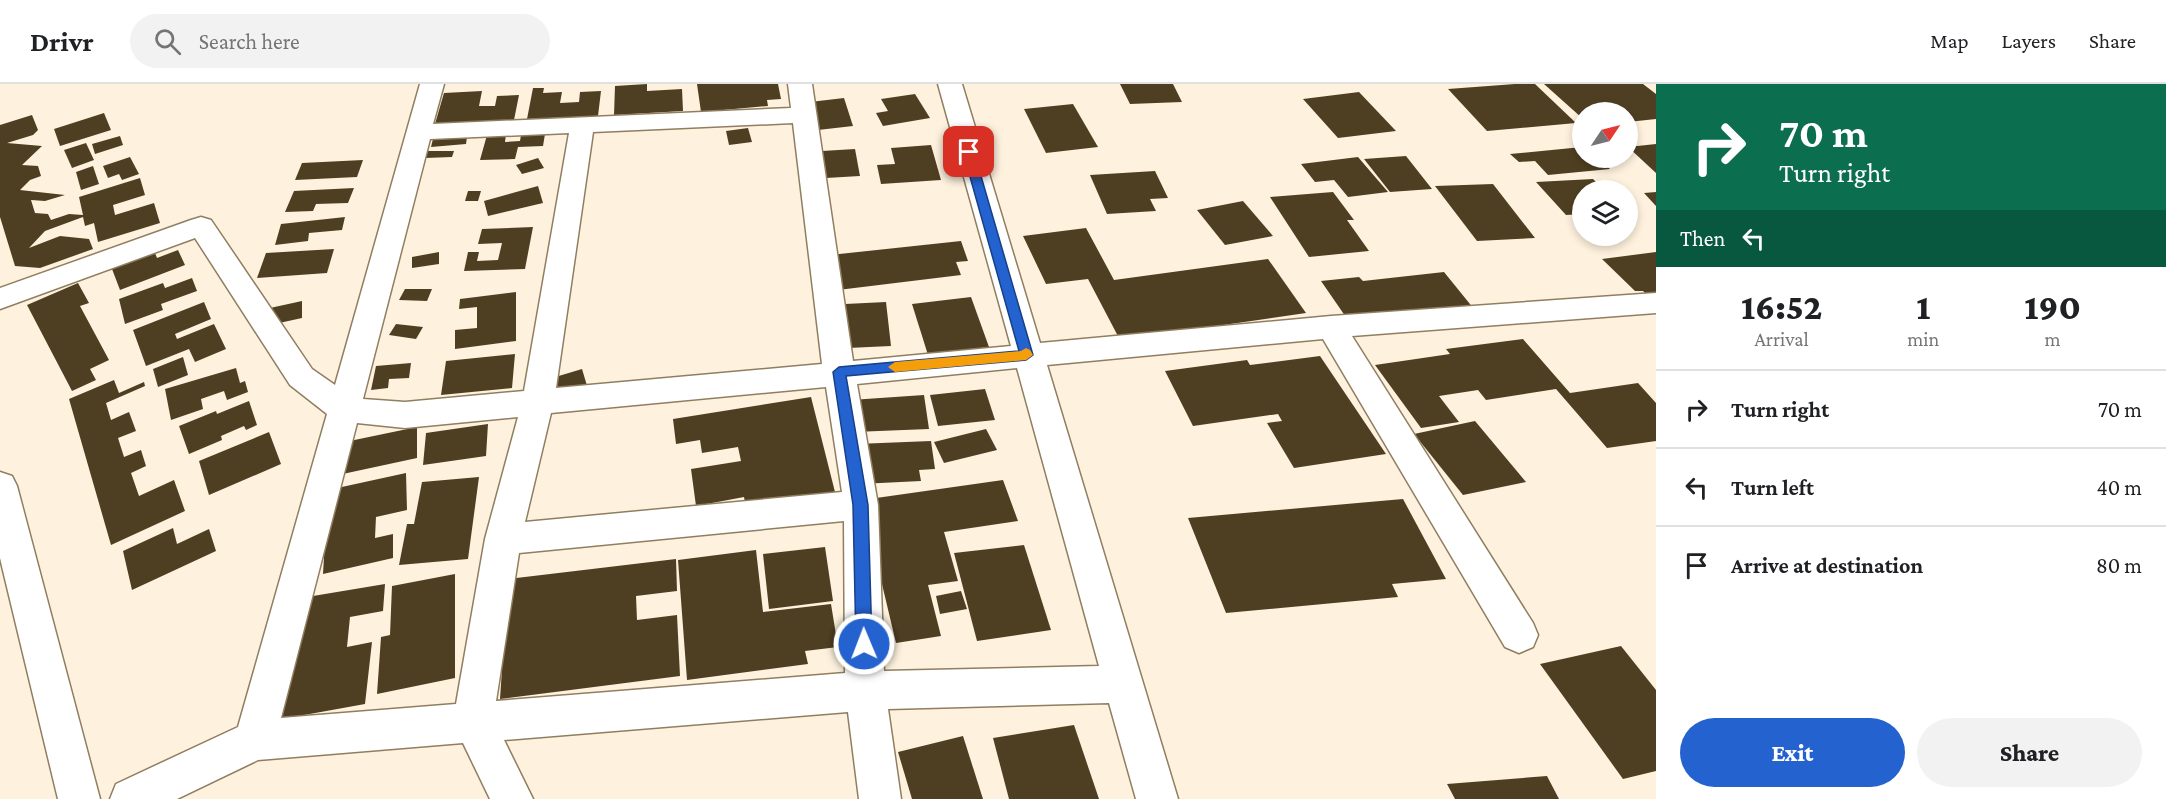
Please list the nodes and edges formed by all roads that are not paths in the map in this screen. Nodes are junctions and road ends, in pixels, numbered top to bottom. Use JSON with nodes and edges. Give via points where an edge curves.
{"nodes":[{"id":1,"x":432,"y":84,"type":"edge"},
{"id":2,"x":950,"y":84,"type":"edge"},
{"id":3,"x":802,"y":100,"type":"edge"},
{"id":4,"x":582,"y":126,"type":"junction"},
{"id":5,"x":420,"y":132,"type":"junction"},
{"id":6,"x":0,"y":298,"type":"edge"},
{"id":7,"x":1656,"y":303,"type":"edge"},
{"id":8,"x":1331,"y":327,"type":"junction"},
{"id":9,"x":1026,"y":355,"type":"junction"},
{"id":10,"x":839,"y":372,"type":"junction"},
{"id":11,"x":538,"y":401,"type":"junction"},
{"id":12,"x":345,"y":410,"type":"junction"},
{"id":13,"x":0,"y":486,"type":"edge"},
{"id":14,"x":861,"y":505,"type":"junction"},
{"id":15,"x":503,"y":539,"type":"junction"},
{"id":16,"x":1519,"y":635,"type":"dead end"},
{"id":17,"x":1123,"y":684,"type":"junction"},
{"id":18,"x":865,"y":691,"type":"junction"},
{"id":19,"x":473,"y":722,"type":"junction"},
{"id":20,"x":255,"y":740,"type":"junction"},
{"id":21,"x":79,"y":799,"type":"edge"},
{"id":22,"x":131,"y":799,"type":"edge"},
{"id":23,"x":512,"y":799,"type":"edge"},
{"id":24,"x":880,"y":799,"type":"edge"},
{"id":25,"x":1157,"y":799,"type":"edge"}],
"edges":[{"from":1,"to":5,"type":"street"},
{"from":2,"to":9,"type":"street"},
{"from":3,"to":4,"type":"street"},
{"from":3,"to":10,"type":"street"},
{"from":4,"to":5,"type":"street"},
{"from":4,"to":11,"type":"street"},
{"from":5,"to":12,"type":"street"},
{"from":6,"to":12,"type":"street","via":[[201,226],[301,377]]},
{"from":7,"to":8,"type":"street"},
{"from":8,"to":9,"type":"street"},
{"from":8,"to":16,"type":"street"},
{"from":9,"to":10,"type":"street"},
{"from":9,"to":17,"type":"street"},
{"from":10,"to":11,"type":"street"},
{"from":10,"to":14,"type":"street"},
{"from":11,"to":12,"type":"street","via":[[405,415]]},
{"from":11,"to":15,"type":"street"},
{"from":12,"to":20,"type":"street"},
{"from":13,"to":21,"type":"street"},
{"from":14,"to":15,"type":"street"},
{"from":14,"to":18,"type":"street"},
{"from":15,"to":19,"type":"street"},
{"from":17,"to":18,"type":"street"},
{"from":17,"to":25,"type":"street"},
{"from":18,"to":19,"type":"street"},
{"from":18,"to":24,"type":"street"},
{"from":19,"to":20,"type":"street"},
{"from":19,"to":23,"type":"street"},
{"from":20,"to":22,"type":"street"}]}
